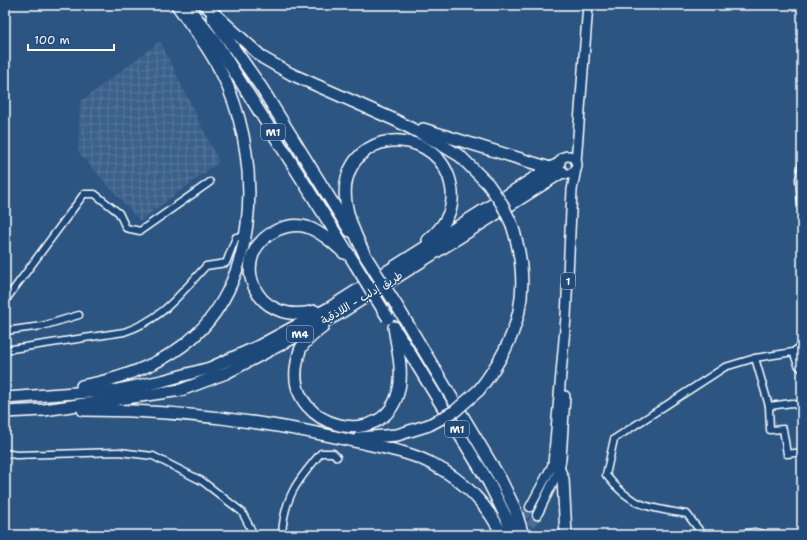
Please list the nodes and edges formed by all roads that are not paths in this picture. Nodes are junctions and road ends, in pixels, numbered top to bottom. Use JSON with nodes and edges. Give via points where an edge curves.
{"nodes":[{"id":1,"x":177,"y":5,"type":"edge"},
{"id":2,"x":186,"y":5,"type":"edge"},
{"id":3,"x":204,"y":5,"type":"edge"},
{"id":4,"x":588,"y":5,"type":"edge"},
{"id":5,"x":395,"y":120,"type":"junction"},
{"id":6,"x":576,"y":141,"type":"junction"},
{"id":7,"x":802,"y":164,"type":"edge"},
{"id":8,"x":576,"y":165,"type":"junction"},
{"id":9,"x":560,"y":167,"type":"junction"},
{"id":10,"x":210,"y":182,"type":"dead end"},
{"id":11,"x":572,"y":190,"type":"junction"},
{"id":12,"x":802,"y":214,"type":"edge"},
{"id":13,"x":245,"y":237,"type":"junction"},
{"id":14,"x":366,"y":257,"type":"junction"},
{"id":15,"x":355,"y":264,"type":"junction"},
{"id":16,"x":396,"y":267,"type":"junction"},
{"id":17,"x":5,"y":301,"type":"edge"},
{"id":18,"x":334,"y":311,"type":"junction"},
{"id":19,"x":79,"y":314,"type":"dead end"},
{"id":20,"x":391,"y":322,"type":"junction"},
{"id":21,"x":5,"y":331,"type":"edge"},
{"id":22,"x":802,"y":344,"type":"edge"},
{"id":23,"x":5,"y":350,"type":"edge"},
{"id":24,"x":792,"y":352,"type":"junction"},
{"id":25,"x":755,"y":358,"type":"junction"},
{"id":26,"x":802,"y":369,"type":"edge"},
{"id":27,"x":40,"y":396,"type":"junction"},
{"id":28,"x":5,"y":398,"type":"edge"},
{"id":29,"x":769,"y":406,"type":"junction"},
{"id":30,"x":802,"y":408,"type":"edge"},
{"id":31,"x":44,"y":410,"type":"junction"},
{"id":32,"x":5,"y":412,"type":"edge"},
{"id":33,"x":317,"y":433,"type":"junction"},
{"id":34,"x":5,"y":452,"type":"edge"},
{"id":35,"x":802,"y":452,"type":"edge"},
{"id":36,"x":337,"y":457,"type":"dead end"},
{"id":37,"x":556,"y":467,"type":"junction"},
{"id":38,"x":530,"y":507,"type":"tunnel mouth"},
{"id":39,"x":537,"y":515,"type":"tunnel mouth"},
{"id":40,"x":254,"y":535,"type":"edge"},
{"id":41,"x":282,"y":535,"type":"edge"},
{"id":42,"x":502,"y":535,"type":"edge"},
{"id":43,"x":512,"y":535,"type":"edge"},
{"id":44,"x":523,"y":535,"type":"edge"},
{"id":45,"x":566,"y":535,"type":"edge"},
{"id":46,"x":703,"y":535,"type":"edge"},
{"id":47,"x":729,"y":535,"type":"edge"},
{"id":48,"x":767,"y":535,"type":"edge"}],
"edges":[{"from":1,"to":13,"type":"highway","via":[[207,48],[228,86],[239,117],[248,169],[249,195]]},
{"from":2,"to":15,"type":"highway","number":"M1","via":[[227,59]]},
{"from":3,"to":5,"type":"highway","via":[[263,58],[291,74]]},
{"from":3,"to":14,"type":"highway","number":"M1","via":[[261,87]]},
{"from":4,"to":6,"type":"main road","number":"1"},
{"from":5,"to":9,"type":"highway"},
{"from":5,"to":33,"type":"highway","bridge":true,"via":[[460,156],[488,184],[502,204],[512,225],[522,263],[520,310],[514,332],[494,370],[479,390],[455,411],[429,425],[397,435],[358,438]]},
{"from":6,"to":8,"type":"main road","number":"1"},
{"from":6,"to":9,"type":"main road","number":"1"},
{"from":7,"to":12,"type":"street","via":[[799,179]]},
{"from":8,"to":9,"type":"main road","via":[[572,173]]},
{"from":8,"to":9,"type":"main road","via":[[570,157]]},
{"from":8,"to":11,"type":"main road","number":"1"},
{"from":9,"to":11,"type":"main road","number":"1"},
{"from":9,"to":16,"type":"highway","name":"طريق إدلب - اللاذقية","number":"M4"},
{"from":9,"to":18,"type":"highway","name":"طريق إدلب - اللاذقية","number":"M4"},
{"from":10,"to":17,"type":"street","via":[[140,231],[126,228],[119,213],[95,194],[84,194]]},
{"from":11,"to":37,"type":"main road","number":"1","via":[[562,373],[565,388],[561,459]]},
{"from":13,"to":23,"type":"street","via":[[236,237],[226,264],[206,266],[162,314],[143,326],[124,332]]},
{"from":13,"to":27,"type":"highway","via":[[239,265],[229,286],[204,326],[185,344],[144,368],[114,380]]},
{"from":14,"to":16,"type":"highway","via":[[350,215],[346,196],[347,178],[355,163],[367,151],[381,143],[397,140],[413,142],[428,149],[440,159],[449,175],[453,193],[451,211],[442,227]]},
{"from":14,"to":44,"type":"highway","number":"M1","bridge":true,"via":[[501,480],[515,509]]},
{"from":15,"to":18,"type":"highway","via":[[319,232],[305,226],[292,225],[281,228],[268,234],[258,244],[250,270],[252,284],[264,301],[277,311],[290,314]]},
{"from":15,"to":20,"type":"highway","number":"M1","bridge":true},
{"from":16,"to":18,"type":"highway","name":"طريق إدلب - اللاذقية","number":"M4"},
{"from":18,"to":20,"type":"highway","via":[[300,349],[295,375],[304,402],[324,421],[337,425],[367,425],[380,419],[390,409],[398,394],[400,379]]},
{"from":18,"to":27,"type":"highway","name":"طريق إدلب - اللاذقية","number":"M4","via":[[210,368],[118,390]]},
{"from":18,"to":31,"type":"highway","name":"طريق إدلب - اللاذقية","number":"M4","via":[[226,373],[182,390]]},
{"from":19,"to":21,"type":"street","via":[[42,326]]},
{"from":20,"to":43,"type":"highway","number":"M1","via":[[490,483]]},
{"from":22,"to":24,"type":"street"},
{"from":24,"to":25,"type":"street"},
{"from":24,"to":26,"type":"street"},
{"from":25,"to":29,"type":"street"},
{"from":25,"to":46,"type":"street","via":[[725,367],[614,439],[606,475],[617,489],[629,499],[647,507],[687,514]]},
{"from":27,"to":28,"type":"highway","name":"طريق إدلب - اللاذقية","number":"M4"},
{"from":29,"to":30,"type":"street","via":[[792,403]]},
{"from":29,"to":35,"type":"street","via":[[770,430],[783,429],[787,454]]},
{"from":31,"to":32,"type":"highway","name":"طريق إدلب - اللاذقية","number":"M4"},
{"from":31,"to":33,"type":"highway","via":[[124,410],[209,416]]},
{"from":33,"to":42,"type":"highway","via":[[404,453],[434,464],[482,502]]},
{"from":34,"to":40,"type":"street","via":[[119,452],[152,456],[202,481],[242,512]]},
{"from":36,"to":41,"type":"street","via":[[333,453],[321,453],[300,477],[283,516]]},
{"from":37,"to":38,"type":"main road"},
{"from":37,"to":39,"type":"main road"},
{"from":37,"to":45,"type":"highway","via":[[563,479]]},
{"from":47,"to":48,"type":"street","via":[[755,532]]}]}
